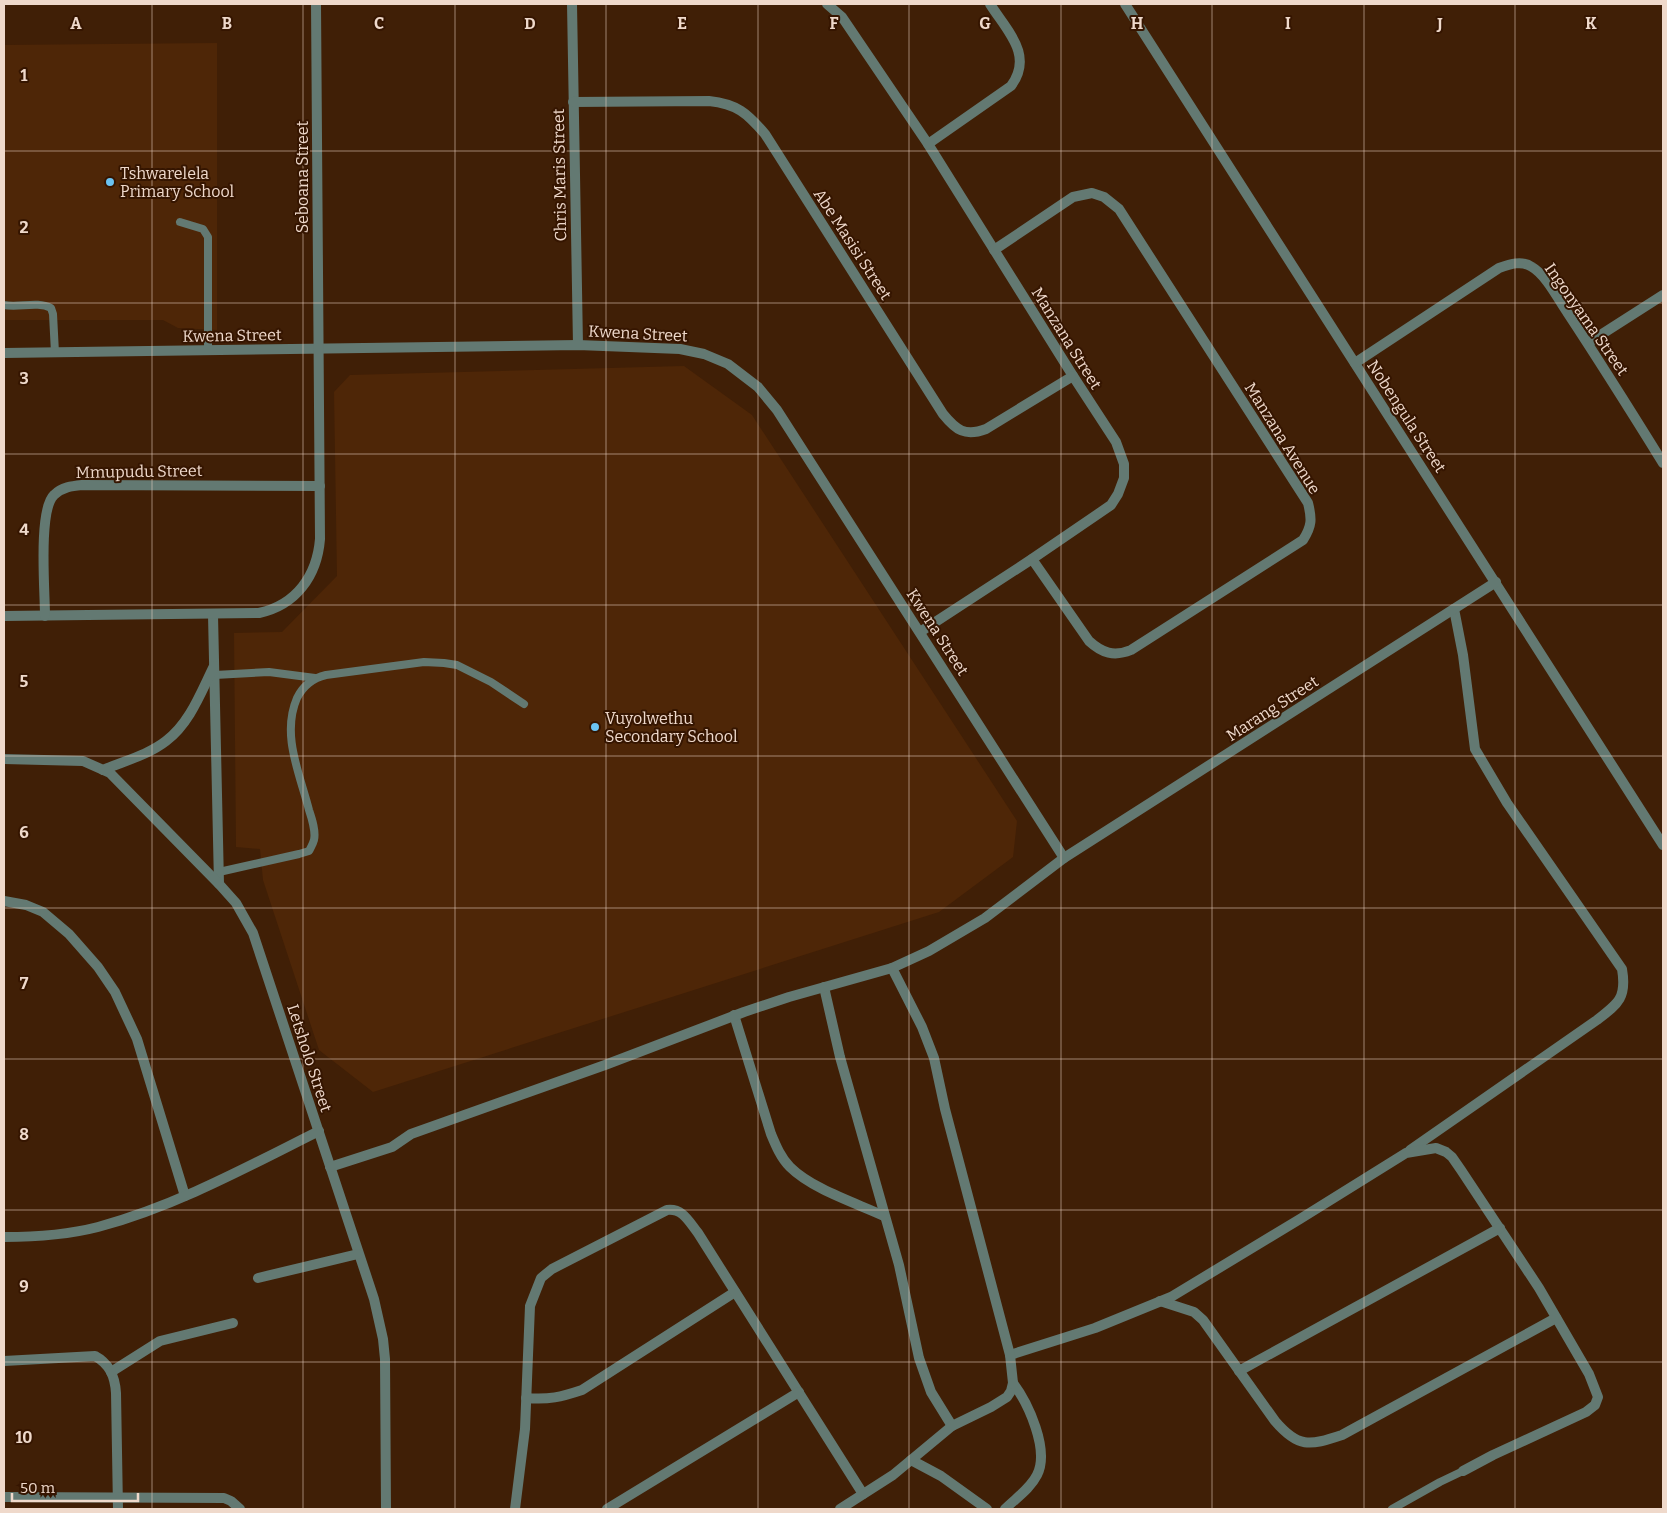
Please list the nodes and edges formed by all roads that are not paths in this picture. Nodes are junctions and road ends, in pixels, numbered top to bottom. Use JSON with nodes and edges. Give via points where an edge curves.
{"nodes":[{"id":1,"x":316,"y":4,"type":"edge"},
{"id":2,"x":572,"y":4,"type":"edge"},
{"id":3,"x":827,"y":4,"type":"edge"},
{"id":4,"x":990,"y":4,"type":"edge"},
{"id":5,"x":1126,"y":4,"type":"edge"},
{"id":6,"x":573,"y":102,"type":"junction"},
{"id":7,"x":928,"y":144,"type":"junction"},
{"id":8,"x":180,"y":222,"type":"dead end"},
{"id":9,"x":994,"y":250,"type":"junction"},
{"id":10,"x":1663,"y":295,"type":"edge"},
{"id":11,"x":4,"y":305,"type":"edge"},
{"id":12,"x":1588,"y":343,"type":"junction"},
{"id":13,"x":578,"y":345,"type":"junction"},
{"id":14,"x":318,"y":349,"type":"junction"},
{"id":15,"x":208,"y":350,"type":"junction"},
{"id":16,"x":55,"y":352,"type":"junction"},
{"id":17,"x":4,"y":353,"type":"edge"},
{"id":18,"x":1355,"y":363,"type":"junction"},
{"id":19,"x":1073,"y":376,"type":"junction"},
{"id":20,"x":1663,"y":464,"type":"edge"},
{"id":21,"x":320,"y":486,"type":"junction"},
{"id":22,"x":1032,"y":559,"type":"junction"},
{"id":23,"x":1496,"y":582,"type":"junction"},
{"id":24,"x":1454,"y":609,"type":"junction"},
{"id":25,"x":213,"y":615,"type":"junction"},
{"id":26,"x":4,"y":616,"type":"edge"},
{"id":27,"x":45,"y":616,"type":"junction"},
{"id":28,"x":920,"y":632,"type":"junction"},
{"id":29,"x":215,"y":670,"type":"junction"},
{"id":30,"x":315,"y":678,"type":"junction"},
{"id":31,"x":524,"y":704,"type":"dead end"},
{"id":32,"x":4,"y":759,"type":"edge"},
{"id":33,"x":103,"y":770,"type":"junction"},
{"id":34,"x":1663,"y":845,"type":"edge"},
{"id":35,"x":1064,"y":858,"type":"junction"},
{"id":36,"x":219,"y":872,"type":"junction"},
{"id":37,"x":219,"y":884,"type":"junction"},
{"id":38,"x":4,"y":901,"type":"edge"},
{"id":39,"x":892,"y":968,"type":"junction"},
{"id":40,"x":824,"y":987,"type":"junction"},
{"id":41,"x":734,"y":1016,"type":"junction"},
{"id":42,"x":318,"y":1132,"type":"junction"},
{"id":43,"x":1406,"y":1153,"type":"junction"},
{"id":44,"x":330,"y":1167,"type":"junction"},
{"id":45,"x":185,"y":1196,"type":"junction"},
{"id":46,"x":884,"y":1216,"type":"junction"},
{"id":47,"x":1500,"y":1228,"type":"junction"},
{"id":48,"x":4,"y":1237,"type":"edge"},
{"id":49,"x":358,"y":1254,"type":"junction"},
{"id":50,"x":258,"y":1278,"type":"dead end"},
{"id":51,"x":735,"y":1292,"type":"junction"},
{"id":52,"x":1160,"y":1301,"type":"junction"},
{"id":53,"x":1556,"y":1318,"type":"junction"},
{"id":54,"x":233,"y":1322,"type":"dead end"},
{"id":55,"x":1010,"y":1355,"type":"junction"},
{"id":56,"x":4,"y":1361,"type":"edge"},
{"id":57,"x":1240,"y":1371,"type":"junction"},
{"id":58,"x":111,"y":1372,"type":"junction"},
{"id":59,"x":1013,"y":1383,"type":"junction"},
{"id":60,"x":799,"y":1392,"type":"junction"},
{"id":61,"x":526,"y":1398,"type":"junction"},
{"id":62,"x":952,"y":1426,"type":"junction"},
{"id":63,"x":911,"y":1460,"type":"junction"},
{"id":64,"x":1463,"y":1471,"type":"joint"},
{"id":65,"x":863,"y":1494,"type":"junction"},
{"id":66,"x":4,"y":1497,"type":"edge"},
{"id":67,"x":119,"y":1498,"type":"junction"},
{"id":68,"x":854,"y":1505,"type":"edge"},
{"id":69,"x":118,"y":1509,"type":"edge"},
{"id":70,"x":240,"y":1509,"type":"edge"},
{"id":71,"x":386,"y":1509,"type":"edge"},
{"id":72,"x":515,"y":1509,"type":"edge"},
{"id":73,"x":607,"y":1509,"type":"edge"},
{"id":74,"x":840,"y":1509,"type":"edge"},
{"id":75,"x":988,"y":1509,"type":"edge"},
{"id":76,"x":1005,"y":1509,"type":"edge"},
{"id":77,"x":1392,"y":1509,"type":"edge"}],
"edges":[{"from":1,"to":14,"type":"street","name":"Seboana Street"},
{"from":2,"to":6,"type":"street","name":"Chris Maris Street"},
{"from":3,"to":7,"type":"street","name":"Manzana Street","via":[[842,17]]},
{"from":4,"to":7,"type":"street","via":[[1020,55],[1018,77],[1011,86]]},
{"from":5,"to":18,"type":"street","name":"Nobengula Street"},
{"from":6,"to":13,"type":"street","name":"Chris Maris Street"},
{"from":6,"to":19,"type":"street","name":"Abe Masisi Street","via":[[709,101],[736,107],[750,118],[765,134],[943,414],[958,430],[977,432],[986,429]]},
{"from":7,"to":9,"type":"street","name":"Manzana Street"},
{"from":8,"to":15,"type":"lane","via":[[204,229],[208,237]]},
{"from":9,"to":19,"type":"street","name":"Manzana Street"},
{"from":9,"to":22,"type":"street","name":"Manzana Avenue","via":[[1073,197],[1092,194],[1110,200],[1119,209],[1308,503],[1310,512],[1310,529],[1303,540],[1122,654],[1097,649],[1089,641]]},
{"from":10,"to":12,"type":"street"},
{"from":11,"to":16,"type":"lane","via":[[42,304],[51,308]]},
{"from":12,"to":18,"type":"street","name":"Ingonyama Street","via":[[1534,268],[1524,263],[1511,264],[1499,268]]},
{"from":12,"to":20,"type":"street","name":"Ingonyama Street"},
{"from":13,"to":14,"type":"street","name":"Kwena Street"},
{"from":13,"to":28,"type":"street","name":"Kwena Street","via":[[680,349],[728,364],[747,377],[777,410]]},
{"from":14,"to":15,"type":"street","name":"Kwena Street"},
{"from":14,"to":21,"type":"street"},
{"from":15,"to":16,"type":"street","name":"Kwena Street"},
{"from":16,"to":17,"type":"street","name":"Kwena Street"},
{"from":18,"to":23,"type":"street","name":"Nobengula Street"},
{"from":19,"to":22,"type":"street","name":"Manzana Street","via":[[1116,442],[1124,464],[1124,478],[1112,504]]},
{"from":21,"to":25,"type":"street","via":[[319,554],[309,579],[289,600],[269,611]]},
{"from":21,"to":27,"type":"street","name":"Mmupudu Street","via":[[82,485],[61,489],[52,496],[46,508]]},
{"from":22,"to":28,"type":"street","name":"Manzana Street"},
{"from":23,"to":24,"type":"street","name":"Marang Street"},
{"from":23,"to":34,"type":"street","name":"Nobengula Street"},
{"from":24,"to":35,"type":"street","name":"Marang Street"},
{"from":24,"to":43,"type":"street","via":[[1475,749],[1507,803],[1622,969],[1624,984],[1617,1004],[1597,1020]]},
{"from":25,"to":27,"type":"street"},
{"from":25,"to":29,"type":"street"},
{"from":26,"to":27,"type":"street"},
{"from":28,"to":35,"type":"street","name":"Kwena Street"},
{"from":29,"to":30,"type":"lane"},
{"from":29,"to":33,"type":"street","via":[[188,717],[167,740],[148,752]]},
{"from":29,"to":36,"type":"street"},
{"from":30,"to":31,"type":"lane","via":[[424,662],[444,663],[457,665],[491,682]]},
{"from":30,"to":36,"type":"lane","via":[[300,693],[290,727],[314,842],[309,850],[299,854]]},
{"from":32,"to":33,"type":"street","name":"Letsholo Street","via":[[70,759]]},
{"from":33,"to":37,"type":"street","name":"Letsholo Street"},
{"from":35,"to":39,"type":"street","name":"Marang Street","via":[[985,918],[929,951]]},
{"from":36,"to":37,"type":"street"},
{"from":37,"to":42,"type":"street","name":"Letsholo Street","via":[[236,903],[253,933]]},
{"from":38,"to":45,"type":"street","via":[[43,912],[98,967],[115,992],[137,1039]]},
{"from":39,"to":40,"type":"street","name":"Marang Street"},
{"from":39,"to":55,"type":"street","via":[[934,1058]]},
{"from":40,"to":41,"type":"street","name":"Marang Street"},
{"from":40,"to":46,"type":"street"},
{"from":41,"to":44,"type":"street","name":"Marang Street","via":[[411,1134],[392,1146]]},
{"from":41,"to":46,"type":"street","via":[[778,1152],[808,1181]]},
{"from":42,"to":44,"type":"street","name":"Letsholo Street"},
{"from":42,"to":45,"type":"street"},
{"from":43,"to":47,"type":"street","via":[[1436,1148],[1446,1152],[1462,1170]]},
{"from":43,"to":52,"type":"street"},
{"from":44,"to":49,"type":"street","name":"Letsholo Street"},
{"from":45,"to":48,"type":"street","via":[[150,1211],[97,1227],[40,1237]]},
{"from":46,"to":62,"type":"street","via":[[899,1265],[924,1376]]},
{"from":47,"to":53,"type":"street"},
{"from":47,"to":57,"type":"street"},
{"from":49,"to":50,"type":"street"},
{"from":49,"to":71,"type":"street","name":"Letsholo Street","via":[[374,1299],[383,1339]]},
{"from":51,"to":60,"type":"street"},
{"from":51,"to":61,"type":"street","via":[[582,1390],[560,1398]]},
{"from":51,"to":61,"type":"street","via":[[698,1233],[681,1212],[674,1209],[552,1268],[541,1278],[530,1306]]},
{"from":52,"to":55,"type":"street","via":[[1095,1328]]},
{"from":52,"to":57,"type":"street","via":[[1194,1312]]},
{"from":53,"to":57,"type":"street","via":[[1342,1435],[1320,1442],[1295,1440],[1286,1433]]},
{"from":53,"to":64,"type":"street","via":[[1589,1374],[1598,1397],[1595,1405]]},
{"from":54,"to":58,"type":"street","via":[[160,1342]]},
{"from":55,"to":59,"type":"street"},
{"from":56,"to":58,"type":"street","via":[[95,1356],[104,1361]]},
{"from":58,"to":67,"type":"street","via":[[116,1394]]},
{"from":59,"to":62,"type":"street","via":[[1007,1397]]},
{"from":59,"to":76,"type":"street","via":[[1035,1425],[1041,1462],[1038,1474],[1028,1488]]},
{"from":60,"to":65,"type":"street"},
{"from":60,"to":73,"type":"street"},
{"from":61,"to":72,"type":"street"},
{"from":62,"to":63,"type":"street"},
{"from":63,"to":65,"type":"street"},
{"from":63,"to":75,"type":"street","via":[[949,1481]]},
{"from":64,"to":77,"type":"lane"},
{"from":65,"to":68,"type":"street"},
{"from":66,"to":67,"type":"street"},
{"from":67,"to":69,"type":"street"},
{"from":67,"to":70,"type":"street","via":[[224,1498]]},
{"from":68,"to":74,"type":"street"}]}
